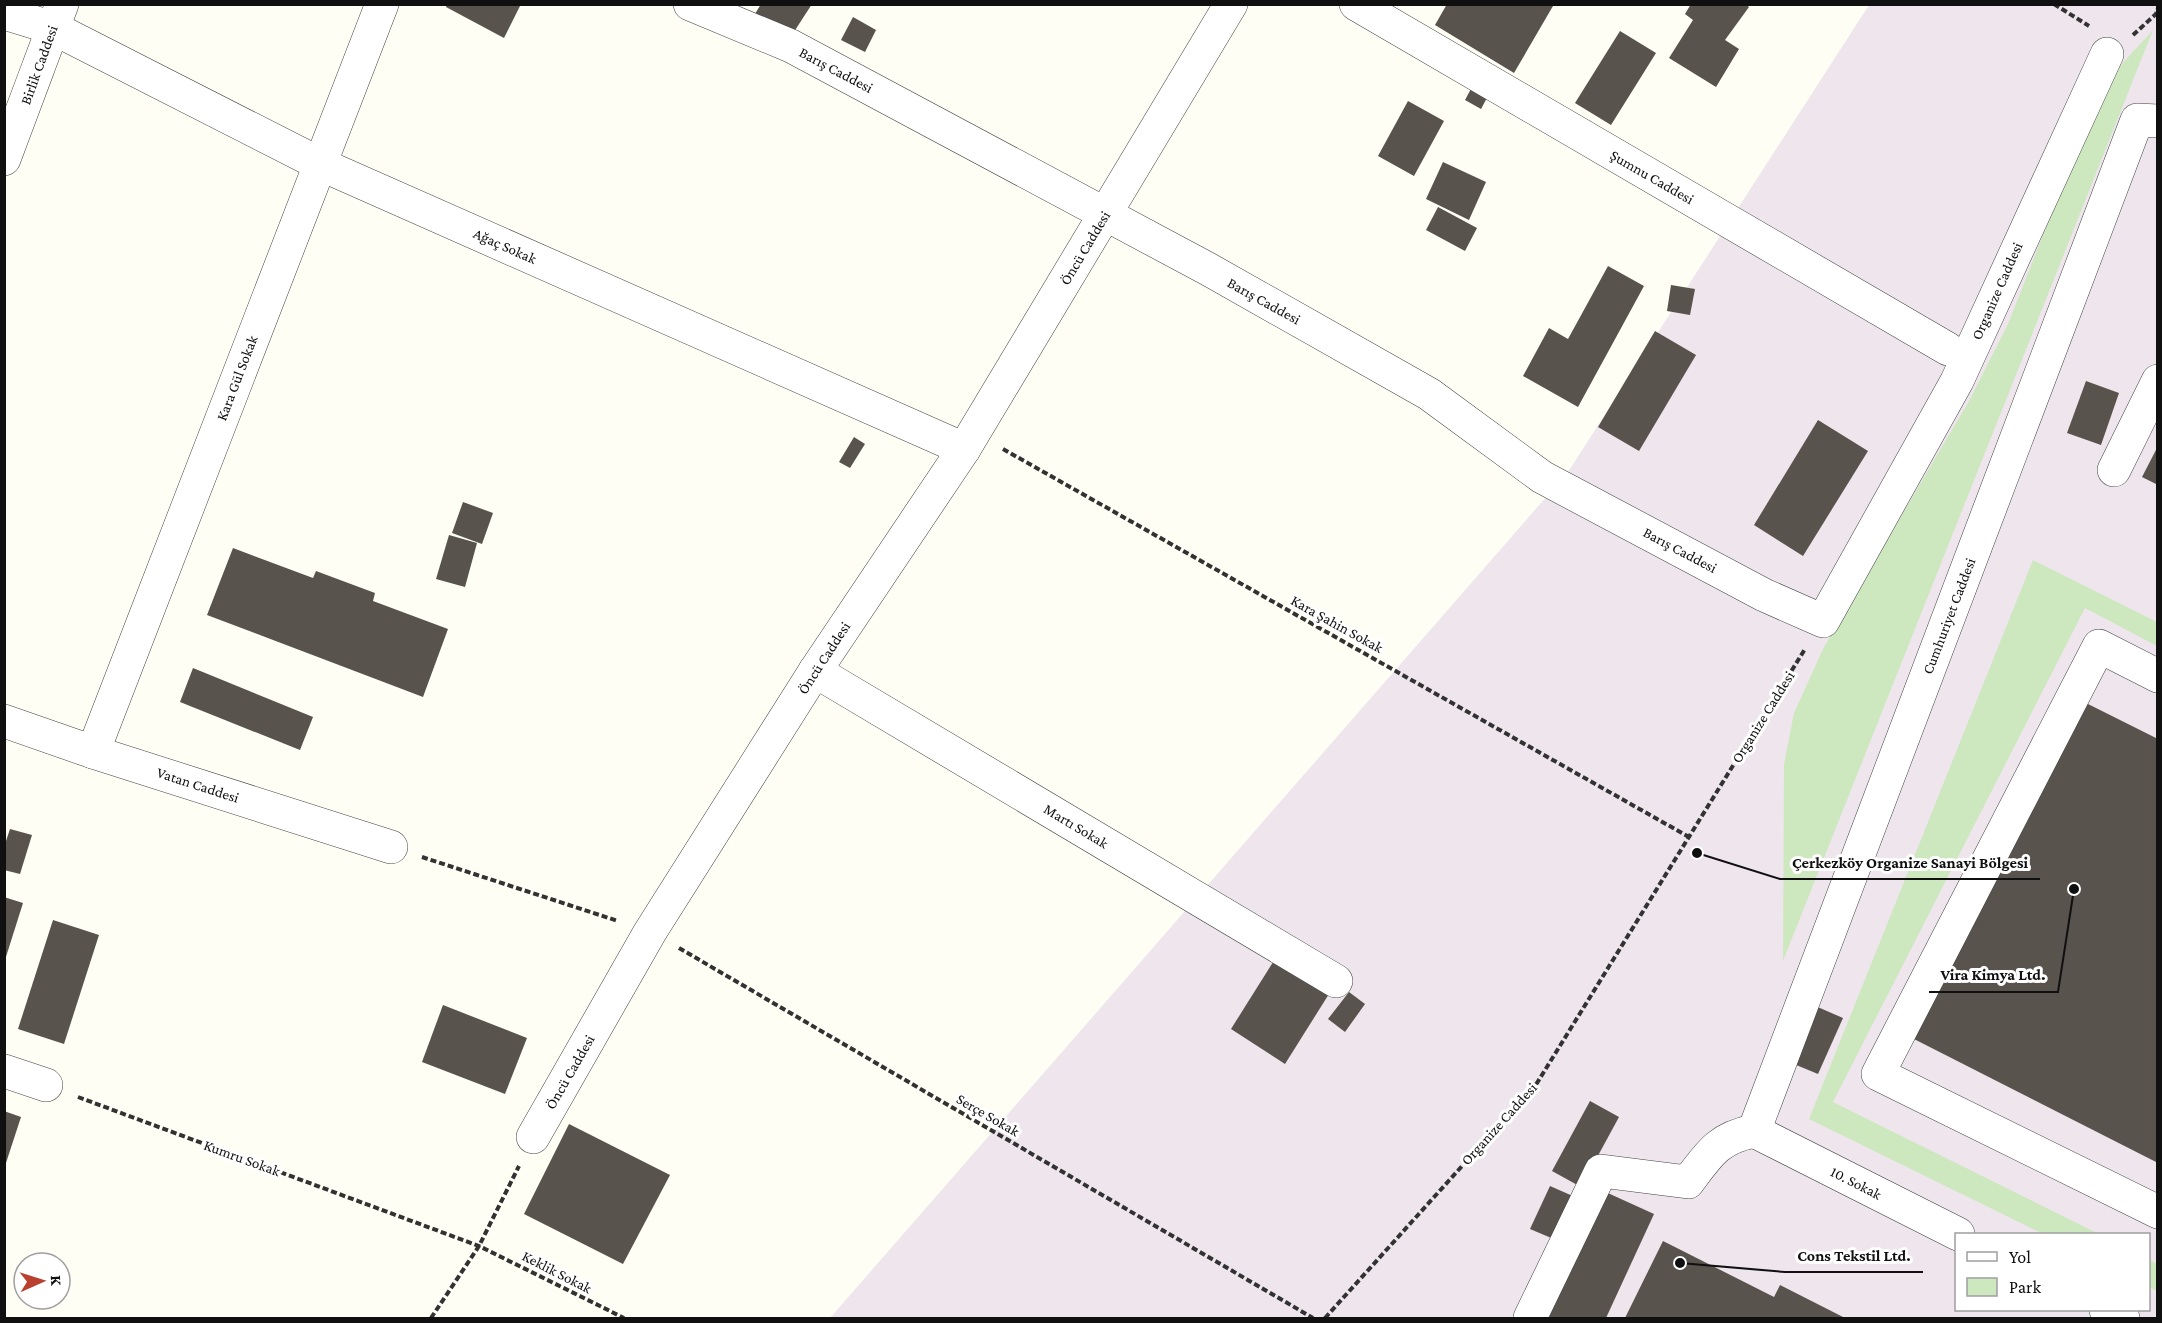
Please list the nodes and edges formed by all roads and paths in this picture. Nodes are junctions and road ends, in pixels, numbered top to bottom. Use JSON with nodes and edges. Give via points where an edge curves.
{"nodes":[{"id":1,"x":382,"y":4,"type":"edge"},
{"id":2,"x":690,"y":4,"type":"edge"},
{"id":3,"x":1231,"y":4,"type":"edge"},
{"id":4,"x":1356,"y":4,"type":"edge"},
{"id":5,"x":2054,"y":4,"type":"edge"},
{"id":6,"x":2157,"y":8,"type":"edge"},
{"id":7,"x":4,"y":13,"type":"edge"},
{"id":8,"x":57,"y":16,"type":"edge"},
{"id":9,"x":2108,"y":41,"type":"junction"},
{"id":10,"x":2157,"y":121,"type":"edge"},
{"id":11,"x":4,"y":159,"type":"edge"},
{"id":12,"x":320,"y":164,"type":"junction"},
{"id":13,"x":1104,"y":215,"type":"junction"},
{"id":14,"x":1948,"y":349,"type":"dead end"},
{"id":15,"x":2157,"y":381,"type":"edge"},
{"id":16,"x":969,"y":441,"type":"junction"},
{"id":17,"x":2114,"y":470,"type":"dead end"},
{"id":18,"x":1823,"y":621,"type":"junction"},
{"id":19,"x":815,"y":670,"type":"junction"},
{"id":20,"x":2157,"y":676,"type":"edge"},
{"id":21,"x":4,"y":721,"type":"edge"},
{"id":22,"x":93,"y":752,"type":"junction"},
{"id":23,"x":1689,"y":837,"type":"junction"},
{"id":24,"x":392,"y":847,"type":"joint"},
{"id":25,"x":650,"y":932,"type":"junction"},
{"id":26,"x":1336,"y":981,"type":"dead end"},
{"id":27,"x":4,"y":1071,"type":"edge"},
{"id":28,"x":46,"y":1085,"type":"joint"},
{"id":29,"x":1754,"y":1131,"type":"junction"},
{"id":30,"x":533,"y":1137,"type":"joint"},
{"id":31,"x":2157,"y":1212,"type":"edge"},
{"id":32,"x":1956,"y":1233,"type":"edge"},
{"id":33,"x":479,"y":1246,"type":"junction"},
{"id":34,"x":2108,"y":1311,"type":"edge"},
{"id":35,"x":431,"y":1318,"type":"edge"},
{"id":36,"x":624,"y":1318,"type":"edge"},
{"id":37,"x":1313,"y":1318,"type":"edge"},
{"id":38,"x":1325,"y":1318,"type":"edge"},
{"id":39,"x":1530,"y":1318,"type":"edge"},
{"id":40,"x":2124,"y":1318,"type":"edge"}],
"edges":[{"from":1,"to":12,"type":"street","name":"Kara Gül Sokak"},
{"from":2,"to":13,"type":"street","name":"Barış Caddesi","via":[[791,46]]},
{"from":3,"to":13,"type":"street","name":"Öncü Caddesi"},
{"from":4,"to":14,"type":"street","name":"Şumnu Caddesi"},
{"from":5,"to":9,"type":"path"},
{"from":6,"to":9,"type":"path","via":[[2156,14]]},
{"from":7,"to":8,"type":"street","name":"Ağaç Sokak"},
{"from":8,"to":11,"type":"street","name":"Birlik Caddesi"},
{"from":8,"to":12,"type":"street","name":"Ağaç Sokak"},
{"from":9,"to":18,"type":"street","name":"Organize Caddesi","via":[[1957,381]]},
{"from":10,"to":29,"type":"street","name":"Cumhuriyet Caddesi","via":[[2137,120]]},
{"from":12,"to":16,"type":"street","name":"Ağaç Sokak"},
{"from":12,"to":22,"type":"street","name":"Kara Gül Sokak"},
{"from":13,"to":16,"type":"street","name":"Öncü Caddesi"},
{"from":13,"to":18,"type":"street","name":"Barış Caddesi","via":[[1429,394],[1542,477],[1764,595]]},
{"from":15,"to":17,"type":"street"},
{"from":16,"to":19,"type":"street","name":"Öncü Caddesi"},
{"from":16,"to":23,"type":"path","name":"Kara Şahin Sokak"},
{"from":18,"to":23,"type":"path","name":"Organize Caddesi"},
{"from":19,"to":25,"type":"street","name":"Öncü Caddesi"},
{"from":19,"to":26,"type":"street","name":"Martı Sokak"},
{"from":20,"to":31,"type":"street","via":[[2099,646],[1878,1074]]},
{"from":21,"to":22,"type":"street","name":"Vatan Caddesi"},
{"from":22,"to":24,"type":"street","name":"Vatan Caddesi"},
{"from":23,"to":38,"type":"path","name":"Organize Caddesi","via":[[1537,1083]]},
{"from":24,"to":25,"type":"path","name":"Serçe Sokak"},
{"from":25,"to":30,"type":"street","name":"Öncü Caddesi"},
{"from":25,"to":37,"type":"path","name":"Serçe Sokak"},
{"from":27,"to":28,"type":"street"},
{"from":28,"to":33,"type":"path","name":"Kumru Sokak"},
{"from":29,"to":32,"type":"street","name":"10. Sokak"},
{"from":29,"to":39,"type":"street","via":[[1716,1146],[1688,1182],[1601,1171]]},
{"from":30,"to":33,"type":"path"},
{"from":33,"to":35,"type":"path"},
{"from":33,"to":36,"type":"path","name":"Keklik Sokak"},
{"from":34,"to":40,"type":"street"}]}
